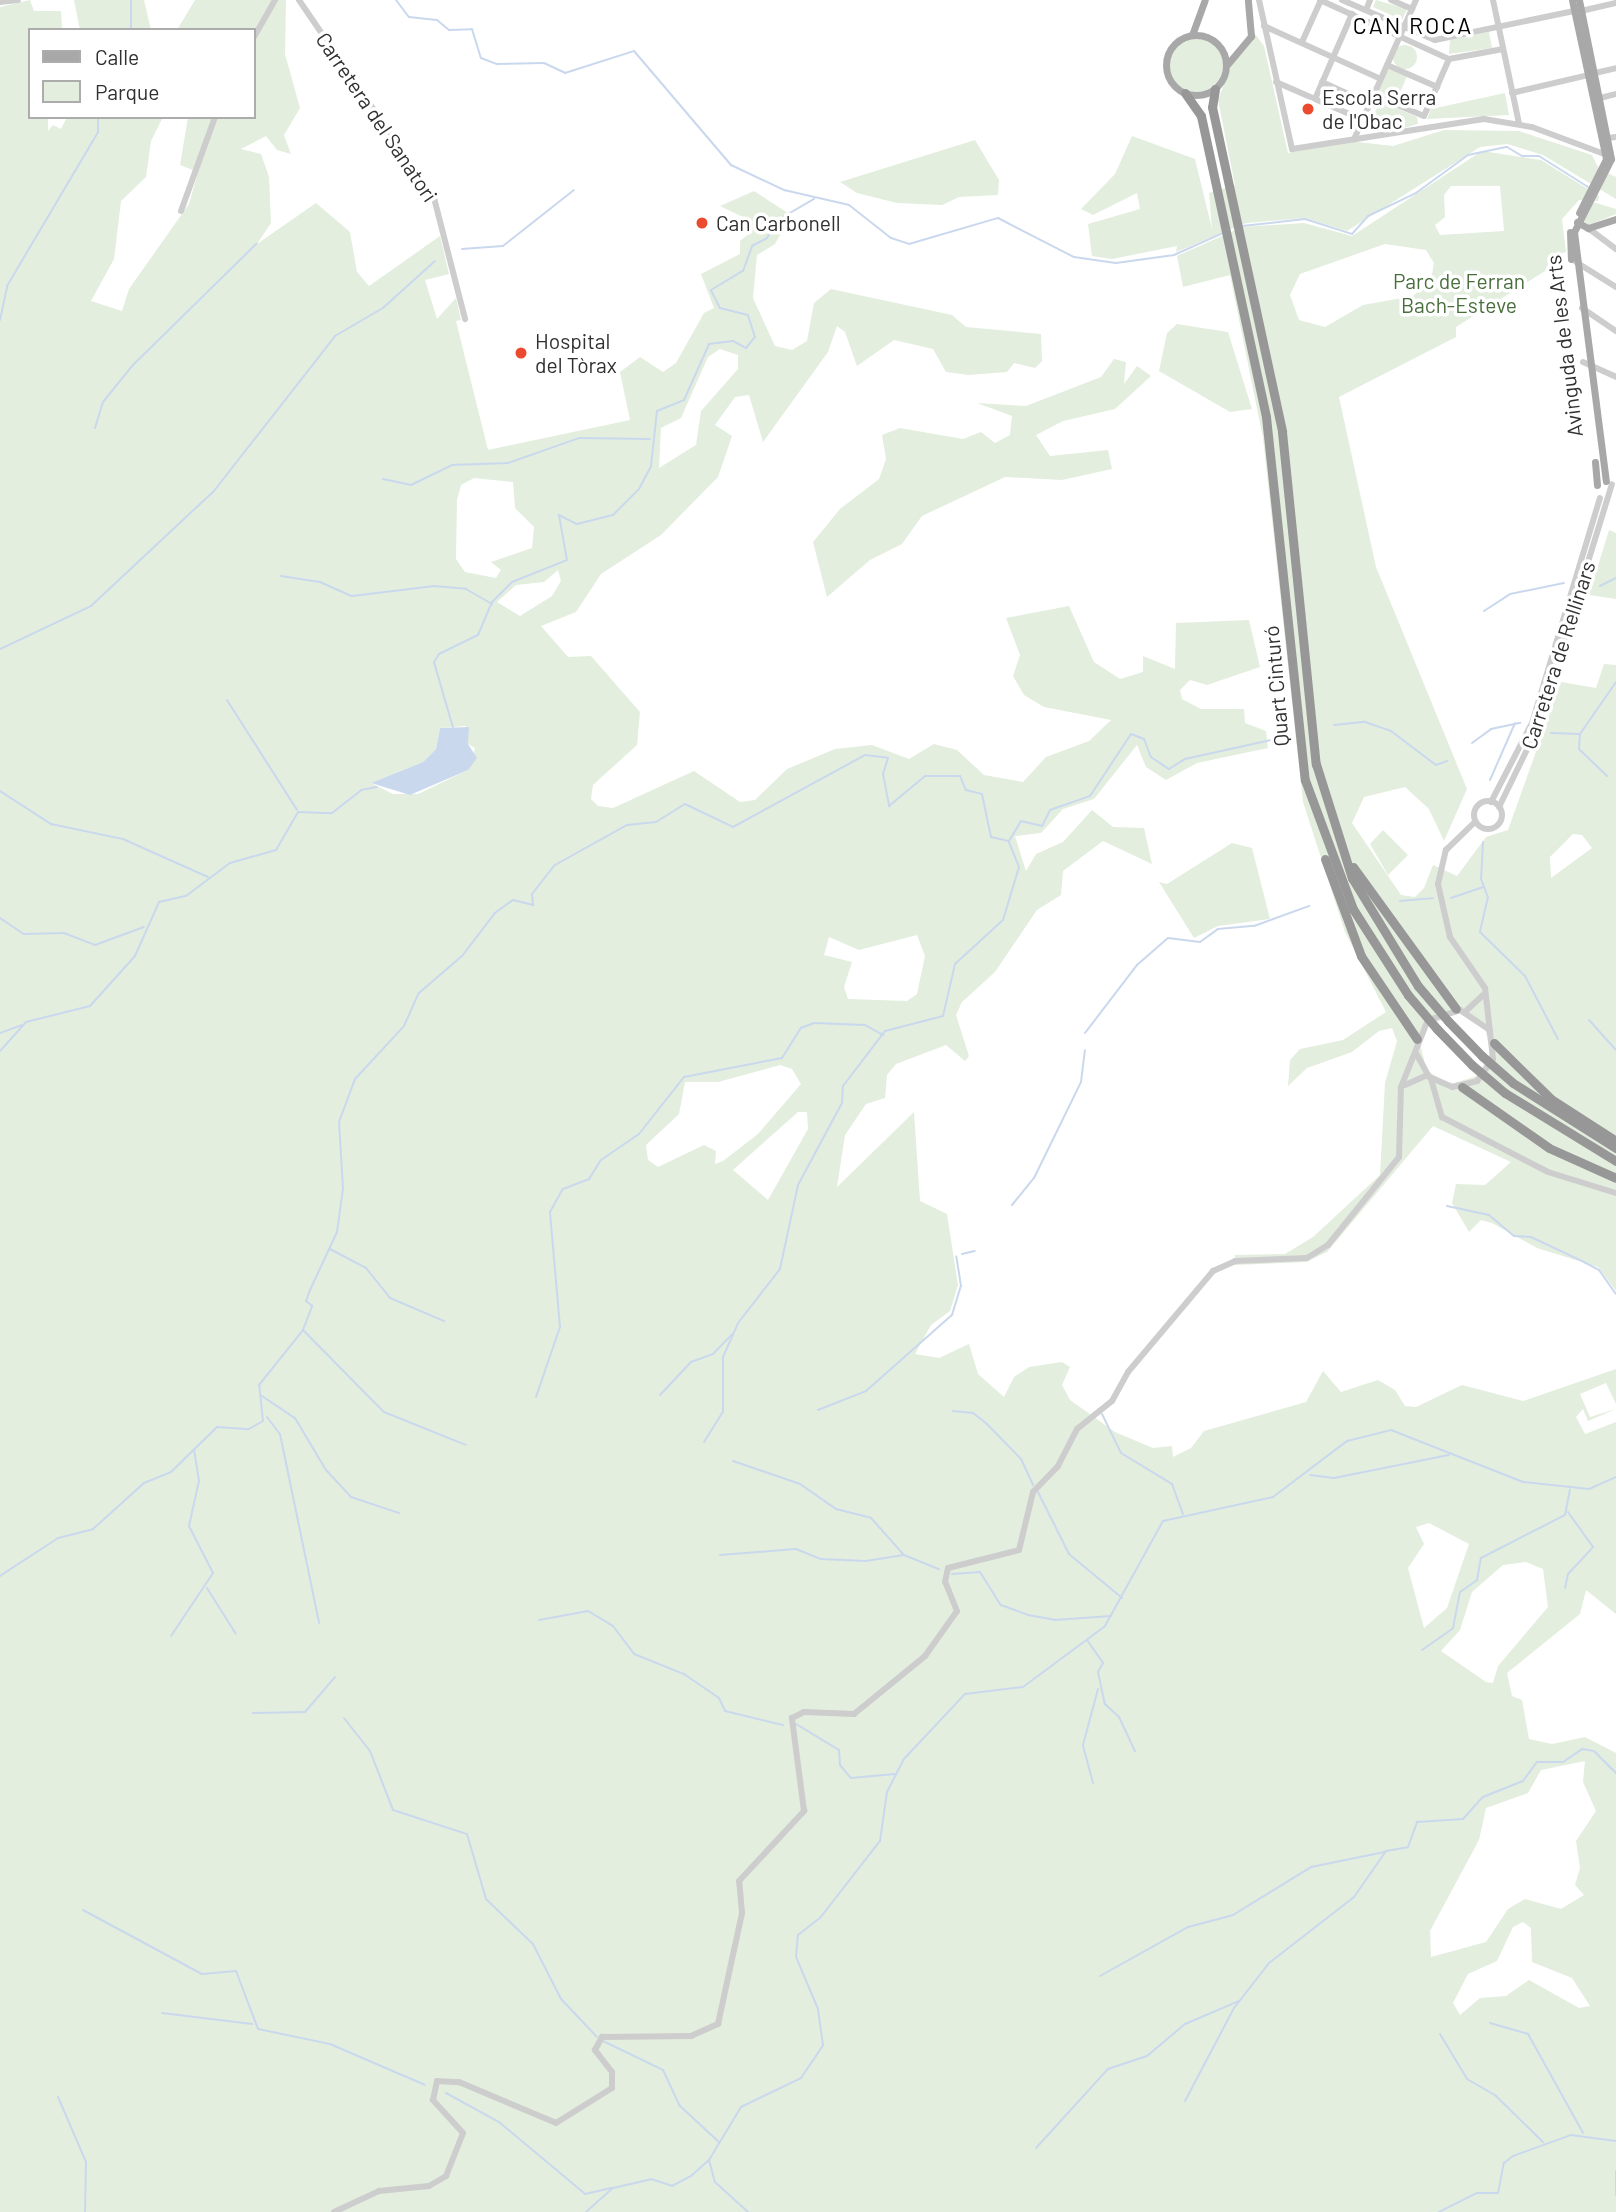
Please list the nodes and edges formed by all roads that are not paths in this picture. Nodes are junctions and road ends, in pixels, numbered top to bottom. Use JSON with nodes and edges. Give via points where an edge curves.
{"nodes":[{"id":1,"x":19,"y":0,"type":"edge"},
{"id":2,"x":275,"y":0,"type":"edge"},
{"id":3,"x":299,"y":0,"type":"edge"},
{"id":4,"x":1206,"y":0,"type":"edge"},
{"id":5,"x":1248,"y":0,"type":"edge"},
{"id":6,"x":1259,"y":0,"type":"edge"},
{"id":7,"x":1320,"y":0,"type":"edge"},
{"id":8,"x":1342,"y":0,"type":"edge"},
{"id":9,"x":1370,"y":0,"type":"edge"},
{"id":10,"x":1391,"y":0,"type":"edge"},
{"id":11,"x":1416,"y":0,"type":"edge"},
{"id":12,"x":1493,"y":0,"type":"edge"},
{"id":13,"x":1572,"y":0,"type":"edge"},
{"id":14,"x":1579,"y":0,"type":"edge"},
{"id":15,"x":0,"y":2,"type":"edge"},
{"id":16,"x":1616,"y":3,"type":"edge"},
{"id":17,"x":1412,"y":9,"type":"junction"},
{"id":18,"x":1366,"y":10,"type":"junction"},
{"id":19,"x":1578,"y":11,"type":"junction"},
{"id":20,"x":1352,"y":14,"type":"junction"},
{"id":21,"x":1264,"y":26,"type":"junction"},
{"id":22,"x":1404,"y":27,"type":"junction"},
{"id":23,"x":1499,"y":28,"type":"junction"},
{"id":24,"x":256,"y":33,"type":"edge"},
{"id":25,"x":1192,"y":35,"type":"junction"},
{"id":26,"x":1401,"y":35,"type":"junction"},
{"id":27,"x":1450,"y":38,"type":"junction"},
{"id":28,"x":1302,"y":43,"type":"junction"},
{"id":29,"x":1503,"y":49,"type":"junction"},
{"id":30,"x":1333,"y":57,"type":"junction"},
{"id":31,"x":1448,"y":58,"type":"junction"},
{"id":32,"x":1387,"y":65,"type":"junction"},
{"id":33,"x":1226,"y":66,"type":"junction"},
{"id":34,"x":1616,"y":68,"type":"edge"},
{"id":35,"x":1591,"y":74,"type":"junction"},
{"id":36,"x":1381,"y":79,"type":"junction"},
{"id":37,"x":1276,"y":82,"type":"junction"},
{"id":38,"x":1322,"y":82,"type":"junction"},
{"id":39,"x":1437,"y":87,"type":"junction"},
{"id":40,"x":1215,"y":89,"type":"junction"},
{"id":41,"x":1185,"y":93,"type":"junction"},
{"id":42,"x":1512,"y":93,"type":"junction"},
{"id":43,"x":1616,"y":94,"type":"edge"},
{"id":44,"x":1374,"y":95,"type":"junction"},
{"id":45,"x":1600,"y":98,"type":"junction"},
{"id":46,"x":1315,"y":99,"type":"junction"},
{"id":47,"x":1370,"y":104,"type":"junction"},
{"id":48,"x":1595,"y":108,"type":"junction"},
{"id":49,"x":214,"y":119,"type":"edge"},
{"id":50,"x":1363,"y":120,"type":"junction"},
{"id":51,"x":1519,"y":123,"type":"junction"},
{"id":52,"x":1359,"y":129,"type":"junction"},
{"id":53,"x":1374,"y":136,"type":"junction"},
{"id":54,"x":1611,"y":136,"type":"edge"},
{"id":55,"x":1355,"y":137,"type":"junction"},
{"id":56,"x":1604,"y":152,"type":"junction"},
{"id":57,"x":1611,"y":159,"type":"junction"},
{"id":58,"x":1616,"y":171,"type":"edge"},
{"id":59,"x":1603,"y":176,"type":"junction"},
{"id":60,"x":1584,"y":203,"type":"junction"},
{"id":61,"x":181,"y":211,"type":"dead end"},
{"id":62,"x":1616,"y":219,"type":"edge"},
{"id":63,"x":1582,"y":226,"type":"junction"},
{"id":64,"x":1616,"y":249,"type":"edge"},
{"id":65,"x":1576,"y":261,"type":"junction"},
{"id":66,"x":1616,"y":287,"type":"edge"},
{"id":67,"x":1582,"y":309,"type":"junction"},
{"id":68,"x":465,"y":319,"type":"dead end"},
{"id":69,"x":1616,"y":331,"type":"edge"},
{"id":70,"x":1585,"y":361,"type":"junction"},
{"id":71,"x":1616,"y":377,"type":"edge"},
{"id":72,"x":1611,"y":482,"type":"edge"},
{"id":73,"x":1597,"y":485,"type":"junction"},
{"id":74,"x":1603,"y":499,"type":"junction"},
{"id":75,"x":1479,"y":793,"type":"dead end"},
{"id":76,"x":1483,"y":802,"type":"junction"},
{"id":77,"x":1492,"y":802,"type":"junction"},
{"id":78,"x":1499,"y":807,"type":"junction"},
{"id":79,"x":1475,"y":822,"type":"junction"},
{"id":80,"x":1337,"y":835,"type":"junction"},
{"id":81,"x":1322,"y":841,"type":"junction"},
{"id":82,"x":1481,"y":983,"type":"junction"},
{"id":83,"x":1460,"y":1010,"type":"junction"},
{"id":84,"x":1490,"y":1030,"type":"junction"},
{"id":85,"x":1494,"y":1043,"type":"junction"},
{"id":86,"x":1417,"y":1045,"type":"junction"},
{"id":87,"x":1429,"y":1077,"type":"junction"},
{"id":88,"x":1447,"y":1086,"type":"junction"},
{"id":89,"x":1462,"y":1087,"type":"junction"},
{"id":90,"x":1401,"y":1096,"type":"junction"},
{"id":91,"x":1434,"y":1098,"type":"junction"},
{"id":92,"x":1616,"y":1141,"type":"edge"},
{"id":93,"x":1616,"y":1148,"type":"edge"},
{"id":94,"x":1616,"y":1161,"type":"edge"},
{"id":95,"x":1616,"y":1178,"type":"edge"},
{"id":96,"x":1616,"y":1193,"type":"edge"},
{"id":97,"x":334,"y":2212,"type":"edge"}],
"edges":[{"from":1,"to":15,"type":"street"},
{"from":2,"to":24,"type":"street"},
{"from":3,"to":68,"type":"street","name":"Carretera del Sanatori","via":[[434,198]]},
{"from":4,"to":25,"type":"main road"},
{"from":5,"to":33,"type":"main road","via":[[1251,36]]},
{"from":6,"to":21,"type":"street"},
{"from":7,"to":20,"type":"street"},
{"from":7,"to":28,"type":"street"},
{"from":8,"to":18,"type":"street"},
{"from":9,"to":18,"type":"street"},
{"from":10,"to":17,"type":"street"},
{"from":11,"to":17,"type":"street"},
{"from":12,"to":23,"type":"street"},
{"from":13,"to":19,"type":"main road"},
{"from":14,"to":19,"type":"main road"},
{"from":16,"to":19,"type":"street"},
{"from":17,"to":22,"type":"street"},
{"from":18,"to":22,"type":"street"},
{"from":19,"to":23,"type":"street"},
{"from":19,"to":35,"type":"main road"},
{"from":20,"to":26,"type":"street"},
{"from":20,"to":30,"type":"street"},
{"from":21,"to":28,"type":"street"},
{"from":21,"to":37,"type":"street"},
{"from":22,"to":26,"type":"street"},
{"from":22,"to":27,"type":"street","via":[[1435,40]]},
{"from":23,"to":27,"type":"street"},
{"from":23,"to":29,"type":"street"},
{"from":25,"to":33,"type":"main road","via":[[1216,42]]},
{"from":25,"to":41,"type":"main road","via":[[1174,44],[1166,62],[1170,81]]},
{"from":26,"to":31,"type":"street"},
{"from":26,"to":32,"type":"street"},
{"from":27,"to":31,"type":"street"},
{"from":28,"to":30,"type":"street"},
{"from":29,"to":31,"type":"street"},
{"from":29,"to":42,"type":"street"},
{"from":30,"to":36,"type":"street"},
{"from":30,"to":38,"type":"street"},
{"from":31,"to":39,"type":"street"},
{"from":32,"to":36,"type":"street"},
{"from":32,"to":39,"type":"street"},
{"from":33,"to":40,"type":"main road"},
{"from":34,"to":35,"type":"street"},
{"from":35,"to":42,"type":"street"},
{"from":35,"to":45,"type":"main road"},
{"from":35,"to":48,"type":"main road"},
{"from":36,"to":44,"type":"street"},
{"from":37,"to":46,"type":"street"},
{"from":37,"to":55,"type":"street","via":[[1292,149]]},
{"from":38,"to":46,"type":"street"},
{"from":38,"to":47,"type":"street"},
{"from":39,"to":44,"type":"street","via":[[1425,115]]},
{"from":40,"to":41,"type":"main road"},
{"from":40,"to":80,"type":"highway","name":"Quart Cinturó","via":[[1212,107],[1286,459],[1306,702],[1320,782]]},
{"from":41,"to":81,"type":"highway","name":"Quart Cinturó","via":[[1201,116],[1238,275],[1274,465],[1292,698]]},
{"from":42,"to":51,"type":"street"},
{"from":43,"to":45,"type":"street"},
{"from":44,"to":47,"type":"street"},
{"from":45,"to":54,"type":"main road"},
{"from":46,"to":50,"type":"street"},
{"from":47,"to":50,"type":"street"},
{"from":48,"to":54,"type":"main road"},
{"from":48,"to":56,"type":"main road"},
{"from":49,"to":61,"type":"street"},
{"from":50,"to":52,"type":"street"},
{"from":51,"to":53,"type":"street","via":[[1466,120]]},
{"from":51,"to":56,"type":"street"},
{"from":52,"to":53,"type":"street"},
{"from":52,"to":55,"type":"street"},
{"from":53,"to":55,"type":"street"},
{"from":54,"to":57,"type":"main road"},
{"from":56,"to":57,"type":"street"},
{"from":56,"to":59,"type":"main road"},
{"from":57,"to":58,"type":"main road"},
{"from":57,"to":59,"type":"main road"},
{"from":59,"to":60,"type":"main road"},
{"from":60,"to":63,"type":"main road","name":"Avinguda de les Arts"},
{"from":60,"to":70,"type":"main road","name":"Avinguda de les Arts","via":[[1569,242]]},
{"from":62,"to":63,"type":"main road"},
{"from":63,"to":64,"type":"street"},
{"from":63,"to":65,"type":"main road","name":"Avinguda de les Arts","via":[[1574,236]]},
{"from":65,"to":66,"type":"street"},
{"from":65,"to":67,"type":"main road","name":"Avinguda de les Arts"},
{"from":67,"to":69,"type":"street"},
{"from":67,"to":70,"type":"main road","name":"Avinguda de les Arts"},
{"from":70,"to":71,"type":"street"},
{"from":70,"to":72,"type":"main road","name":"Avinguda de les Arts"},
{"from":70,"to":73,"type":"main road","name":"Avinguda de les Arts"},
{"from":72,"to":73,"type":"street"},
{"from":72,"to":74,"type":"street"},
{"from":73,"to":74,"type":"street"},
{"from":74,"to":77,"type":"street","name":"Carretera de Rellinars","via":[[1528,736]]},
{"from":74,"to":78,"type":"street","name":"Carretera de Rellinars","via":[[1536,732]]},
{"from":75,"to":76,"type":"street"},
{"from":76,"to":77,"type":"street"},
{"from":76,"to":79,"type":"street"},
{"from":77,"to":78,"type":"street"},
{"from":78,"to":79,"type":"street","via":[[1497,826],[1485,829]]},
{"from":79,"to":82,"type":"street","via":[[1446,850],[1438,884],[1450,937]]},
{"from":80,"to":83,"type":"highway","via":[[1376,904]]},
{"from":80,"to":93,"type":"highway","name":"Quart Cinturó","bridge":true,"via":[[1371,914],[1418,986],[1448,1021],[1513,1083]]},
{"from":81,"to":86,"type":"highway","via":[[1361,956]]},
{"from":81,"to":94,"type":"highway","name":"Quart Cinturó","bridge":true,"via":[[1363,927],[1408,995],[1437,1029],[1505,1093]]},
{"from":82,"to":83,"type":"street","via":[[1481,1002]]},
{"from":82,"to":84,"type":"street"},
{"from":83,"to":84,"type":"street"},
{"from":83,"to":86,"type":"street","via":[[1431,1017]]},
{"from":84,"to":85,"type":"street"},
{"from":85,"to":89,"type":"street","via":[[1486,1072]]},
{"from":85,"to":92,"type":"highway","via":[[1551,1099]]},
{"from":86,"to":87,"type":"street"},
{"from":86,"to":90,"type":"street"},
{"from":87,"to":88,"type":"street"},
{"from":87,"to":90,"type":"street","via":[[1411,1077]]},
{"from":87,"to":91,"type":"street"},
{"from":88,"to":89,"type":"street"},
{"from":88,"to":91,"type":"street"},
{"from":89,"to":95,"type":"highway","via":[[1549,1148]]},
{"from":90,"to":97,"type":"street","via":[[1399,1157],[1328,1245],[1307,1258],[1234,1261],[1213,1271],[1128,1372],[1112,1401],[1077,1429],[1058,1466],[1033,1492],[1019,1550],[948,1568],[945,1582],[957,1611],[925,1656],[854,1714],[804,1712],[792,1718],[804,1811],[739,1881],[742,1913],[718,2024],[691,2036],[602,2037],[595,2050],[612,2072],[612,2088],[556,2123],[459,2082],[437,2081],[433,2100],[463,2133],[446,2176],[429,2186],[379,2191]]},
{"from":91,"to":96,"type":"street","via":[[1442,1117],[1505,1151]]}]}
